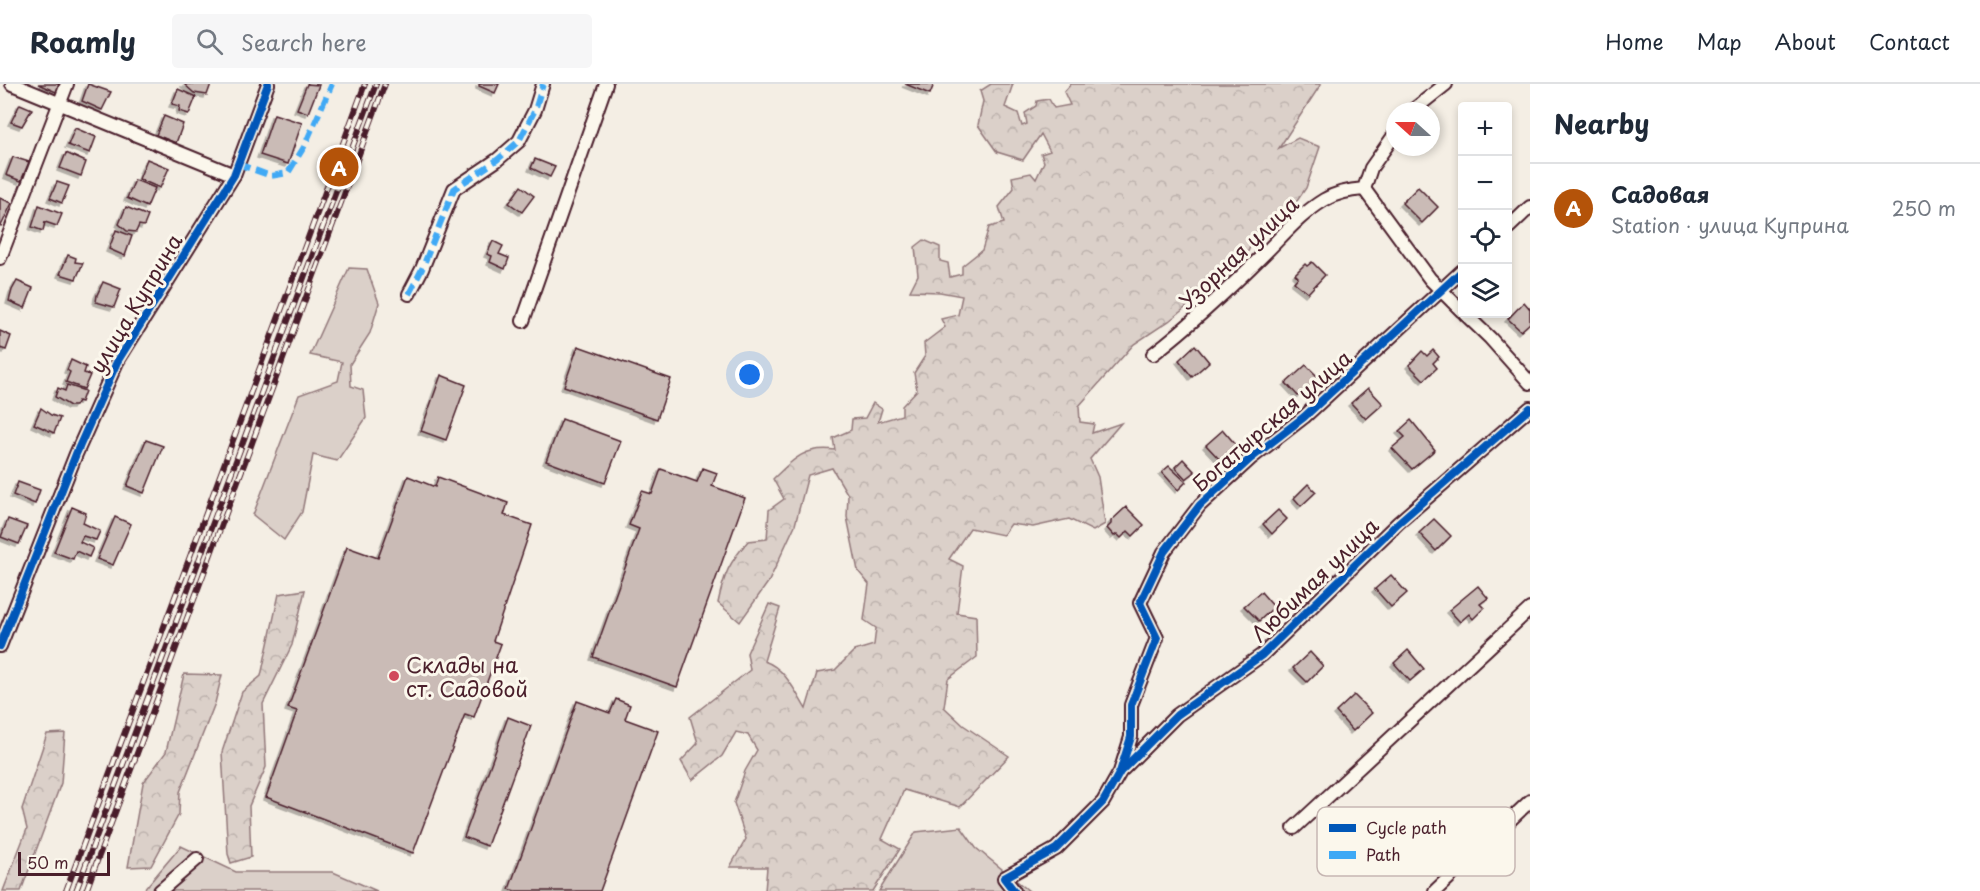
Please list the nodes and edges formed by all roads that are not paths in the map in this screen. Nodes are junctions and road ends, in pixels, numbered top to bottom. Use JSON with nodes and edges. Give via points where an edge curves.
{"nodes":[{"id":1,"x":12,"y":84,"type":"edge"},
{"id":2,"x":67,"y":84,"type":"edge"},
{"id":3,"x":268,"y":84,"type":"edge"},
{"id":4,"x":543,"y":84,"type":"edge"},
{"id":5,"x":606,"y":84,"type":"edge"},
{"id":6,"x":1446,"y":84,"type":"edge"},
{"id":7,"x":1423,"y":102,"type":"edge"},
{"id":8,"x":60,"y":104,"type":"junction"},
{"id":9,"x":1386,"y":147,"type":"edge"},
{"id":10,"x":234,"y":175,"type":"junction"},
{"id":11,"x":1364,"y":189,"type":"junction"},
{"id":12,"x":1530,"y":207,"type":"edge"},
{"id":13,"x":1512,"y":224,"type":"edge"},
{"id":14,"x":0,"y":258,"type":"edge"},
{"id":15,"x":1458,"y":276,"type":"edge"},
{"id":16,"x":1442,"y":291,"type":"junction"},
{"id":17,"x":409,"y":294,"type":"dead end"},
{"id":18,"x":1458,"y":306,"type":"edge"},
{"id":19,"x":1470,"y":318,"type":"edge"},
{"id":20,"x":523,"y":321,"type":"dead end"},
{"id":21,"x":1152,"y":354,"type":"dead end"},
{"id":22,"x":1530,"y":383,"type":"edge"},
{"id":23,"x":1530,"y":408,"type":"edge"},
{"id":24,"x":1530,"y":609,"type":"edge"},
{"id":25,"x":0,"y":646,"type":"edge"},
{"id":26,"x":1120,"y":772,"type":"junction"},
{"id":27,"x":1530,"y":801,"type":"edge"},
{"id":28,"x":1515,"y":815,"type":"edge"},
{"id":29,"x":1294,"y":828,"type":"dead end"},
{"id":30,"x":197,"y":859,"type":"dead end"},
{"id":31,"x":1451,"y":876,"type":"edge"},
{"id":32,"x":160,"y":891,"type":"edge"},
{"id":33,"x":1014,"y":891,"type":"edge"},
{"id":34,"x":1435,"y":891,"type":"edge"}],
"edges":[{"from":1,"to":8,"type":"street"},
{"from":2,"to":8,"type":"street"},
{"from":3,"to":10,"type":"street","name":"улица Куприна"},
{"from":4,"to":17,"type":"street","via":[[519,141],[454,189]]},
{"from":5,"to":20,"type":"street"},
{"from":6,"to":7,"type":"street"},
{"from":8,"to":10,"type":"street"},
{"from":8,"to":14,"type":"street"},
{"from":9,"to":11,"type":"street","via":[[1371,168]]},
{"from":10,"to":25,"type":"street","name":"улица Куприна","via":[[117,362]]},
{"from":11,"to":16,"type":"street"},
{"from":11,"to":21,"type":"street","name":"Узорная улица","via":[[1325,199],[1294,222],[1187,328]]},
{"from":12,"to":13,"type":"street"},
{"from":15,"to":16,"type":"street","name":"Богатырская улица"},
{"from":16,"to":18,"type":"street"},
{"from":16,"to":26,"type":"street","name":"Богатырская улица","via":[[1200,505],[1164,552],[1140,603],[1157,638],[1131,705],[1131,737]]},
{"from":19,"to":22,"type":"street"},
{"from":23,"to":26,"type":"street","name":"Любимая улица","via":[[1398,523],[1262,655],[1177,716]]},
{"from":24,"to":29,"type":"street"},
{"from":26,"to":33,"type":"street","name":"Богатырская улица","via":[[1103,802],[1056,849],[1004,878]]},
{"from":27,"to":28,"type":"street"},
{"from":30,"to":32,"type":"street"},
{"from":31,"to":34,"type":"street"}]}
